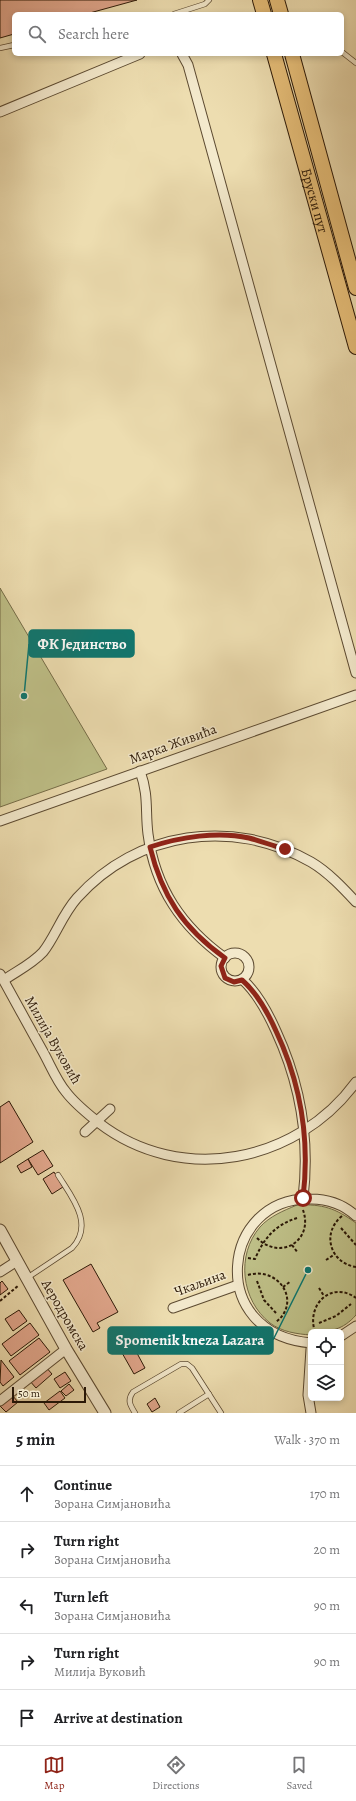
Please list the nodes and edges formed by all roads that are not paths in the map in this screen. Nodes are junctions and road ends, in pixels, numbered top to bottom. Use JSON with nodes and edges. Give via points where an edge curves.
{"nodes":[{"id":1,"x":209,"y":0,"type":"edge"},
{"id":2,"x":260,"y":0,"type":"edge"},
{"id":3,"x":277,"y":0,"type":"edge"},
{"id":4,"x":180,"y":12,"type":"edge"},
{"id":5,"x":263,"y":12,"type":"edge"},
{"id":6,"x":280,"y":12,"type":"edge"},
{"id":7,"x":12,"y":45,"type":"edge"},
{"id":8,"x":0,"y":48,"type":"edge"},
{"id":9,"x":344,"y":54,"type":"edge"},
{"id":10,"x":135,"y":56,"type":"edge"},
{"id":11,"x":183,"y":56,"type":"edge"},
{"id":12,"x":275,"y":56,"type":"edge"},
{"id":13,"x":293,"y":56,"type":"edge"},
{"id":14,"x":356,"y":63,"type":"edge"},
{"id":15,"x":0,"y":112,"type":"edge"},
{"id":16,"x":356,"y":288,"type":"edge"},
{"id":17,"x":356,"y":347,"type":"edge"},
{"id":18,"x":356,"y":673,"type":"edge"},
{"id":19,"x":356,"y":695,"type":"edge"},
{"id":20,"x":140,"y":771,"type":"junction"},
{"id":21,"x":0,"y":821,"type":"edge"},
{"id":22,"x":150,"y":847,"type":"junction"},
{"id":23,"x":356,"y":902,"type":"edge"},
{"id":24,"x":225,"y":958,"type":"junction"},
{"id":25,"x":2,"y":977,"type":"edge"},
{"id":26,"x":242,"y":980,"type":"junction"},
{"id":27,"x":356,"y":1082,"type":"edge"},
{"id":28,"x":110,"y":1109,"type":"dead end"},
{"id":29,"x":98,"y":1122,"type":"junction"},
{"id":30,"x":85,"y":1132,"type":"dead end"},
{"id":31,"x":304,"y":1132,"type":"junction"},
{"id":32,"x":58,"y":1175,"type":"dead end"},
{"id":33,"x":302,"y":1202,"type":"junction"},
{"id":34,"x":356,"y":1216,"type":"edge"},
{"id":35,"x":0,"y":1230,"type":"edge"},
{"id":36,"x":17,"y":1260,"type":"junction"},
{"id":37,"x":0,"y":1272,"type":"edge"},
{"id":38,"x":27,"y":1278,"type":"junction"},
{"id":39,"x":238,"y":1284,"type":"junction"},
{"id":40,"x":173,"y":1308,"type":"dead end"},
{"id":41,"x":356,"y":1326,"type":"edge"},
{"id":42,"x":344,"y":1334,"type":"edge"},
{"id":43,"x":308,"y":1343,"type":"edge"},
{"id":44,"x":66,"y":1349,"type":"junction"},
{"id":45,"x":310,"y":1365,"type":"edge"},
{"id":46,"x":209,"y":1394,"type":"junction"},
{"id":47,"x":0,"y":1401,"type":"edge"},
{"id":48,"x":218,"y":1412,"type":"edge"},
{"id":49,"x":105,"y":1413,"type":"edge"},
{"id":50,"x":135,"y":1413,"type":"edge"},
{"id":51,"x":179,"y":1413,"type":"edge"},
{"id":52,"x":311,"y":1413,"type":"edge"}],
"edges":[{"from":1,"to":4,"type":"lane","via":[[205,4]]},
{"from":2,"to":5,"type":"main road"},
{"from":3,"to":6,"type":"main road"},
{"from":7,"to":8,"type":"lane"},
{"from":9,"to":14,"type":"lane"},
{"from":10,"to":15,"type":"street"},
{"from":11,"to":18,"type":"street","via":[[188,66]]},
{"from":12,"to":17,"type":"main road","name":"Бруски пут"},
{"from":13,"to":16,"type":"main road","name":"Бруски пут"},
{"from":19,"to":20,"type":"street","name":"Марка Живића"},
{"from":20,"to":21,"type":"street","name":"Марка Живића"},
{"from":20,"to":22,"type":"street","via":[[148,804]]},
{"from":22,"to":23,"type":"street","name":"Милија Вуковић","via":[[198,836],[248,838],[285,849],[312,863]]},
{"from":22,"to":24,"type":"street","via":[[162,885],[181,918]]},
{"from":22,"to":25,"type":"street","name":"Милија Вуковић","via":[[119,863],[96,880],[76,898],[61,918],[44,951],[32,962]]},
{"from":24,"to":26,"type":"street","via":[[221,966],[225,978],[234,982]]},
{"from":24,"to":26,"type":"street","via":[[238,953],[246,958],[250,968]]},
{"from":25,"to":29,"type":"street","name":"Милија Вуковић","via":[[66,1092]]},
{"from":26,"to":31,"type":"street","via":[[250,987],[270,1018],[289,1060],[297,1088]]},
{"from":27,"to":31,"type":"street","name":"Милија Вуковић","via":[[344,1099]]},
{"from":28,"to":29,"type":"street"},
{"from":29,"to":30,"type":"street"},
{"from":29,"to":31,"type":"street","name":"Милија Вуковић","via":[[133,1143],[186,1159],[244,1156],[263,1151]]},
{"from":31,"to":33,"type":"street","via":[[306,1166]]},
{"from":32,"to":38,"type":"lane","via":[[79,1208],[82,1229],[78,1241],[72,1248]]},
{"from":33,"to":34,"type":"street","via":[[320,1199],[337,1203]]},
{"from":33,"to":39,"type":"street","via":[[286,1202],[270,1210],[246,1234],[237,1264]]},
{"from":35,"to":36,"type":"street","name":"Аеродромска"},
{"from":36,"to":37,"type":"street"},
{"from":36,"to":38,"type":"street","name":"Аеродромска"},
{"from":38,"to":44,"type":"street","name":"Аеродромска"},
{"from":39,"to":40,"type":"street","name":"Чкаљина"},
{"from":39,"to":43,"type":"street","via":[[243,1301],[264,1328],[291,1341]]},
{"from":41,"to":42,"type":"street"},
{"from":44,"to":47,"type":"street"},
{"from":44,"to":49,"type":"street","name":"Аеродромска"},
{"from":45,"to":52,"type":"street","via":[[308,1395]]},
{"from":46,"to":48,"type":"lane"},
{"from":46,"to":50,"type":"lane","via":[[192,1368],[187,1364],[181,1364],[133,1392],[129,1397],[129,1404]]},
{"from":46,"to":51,"type":"lane"}]}
